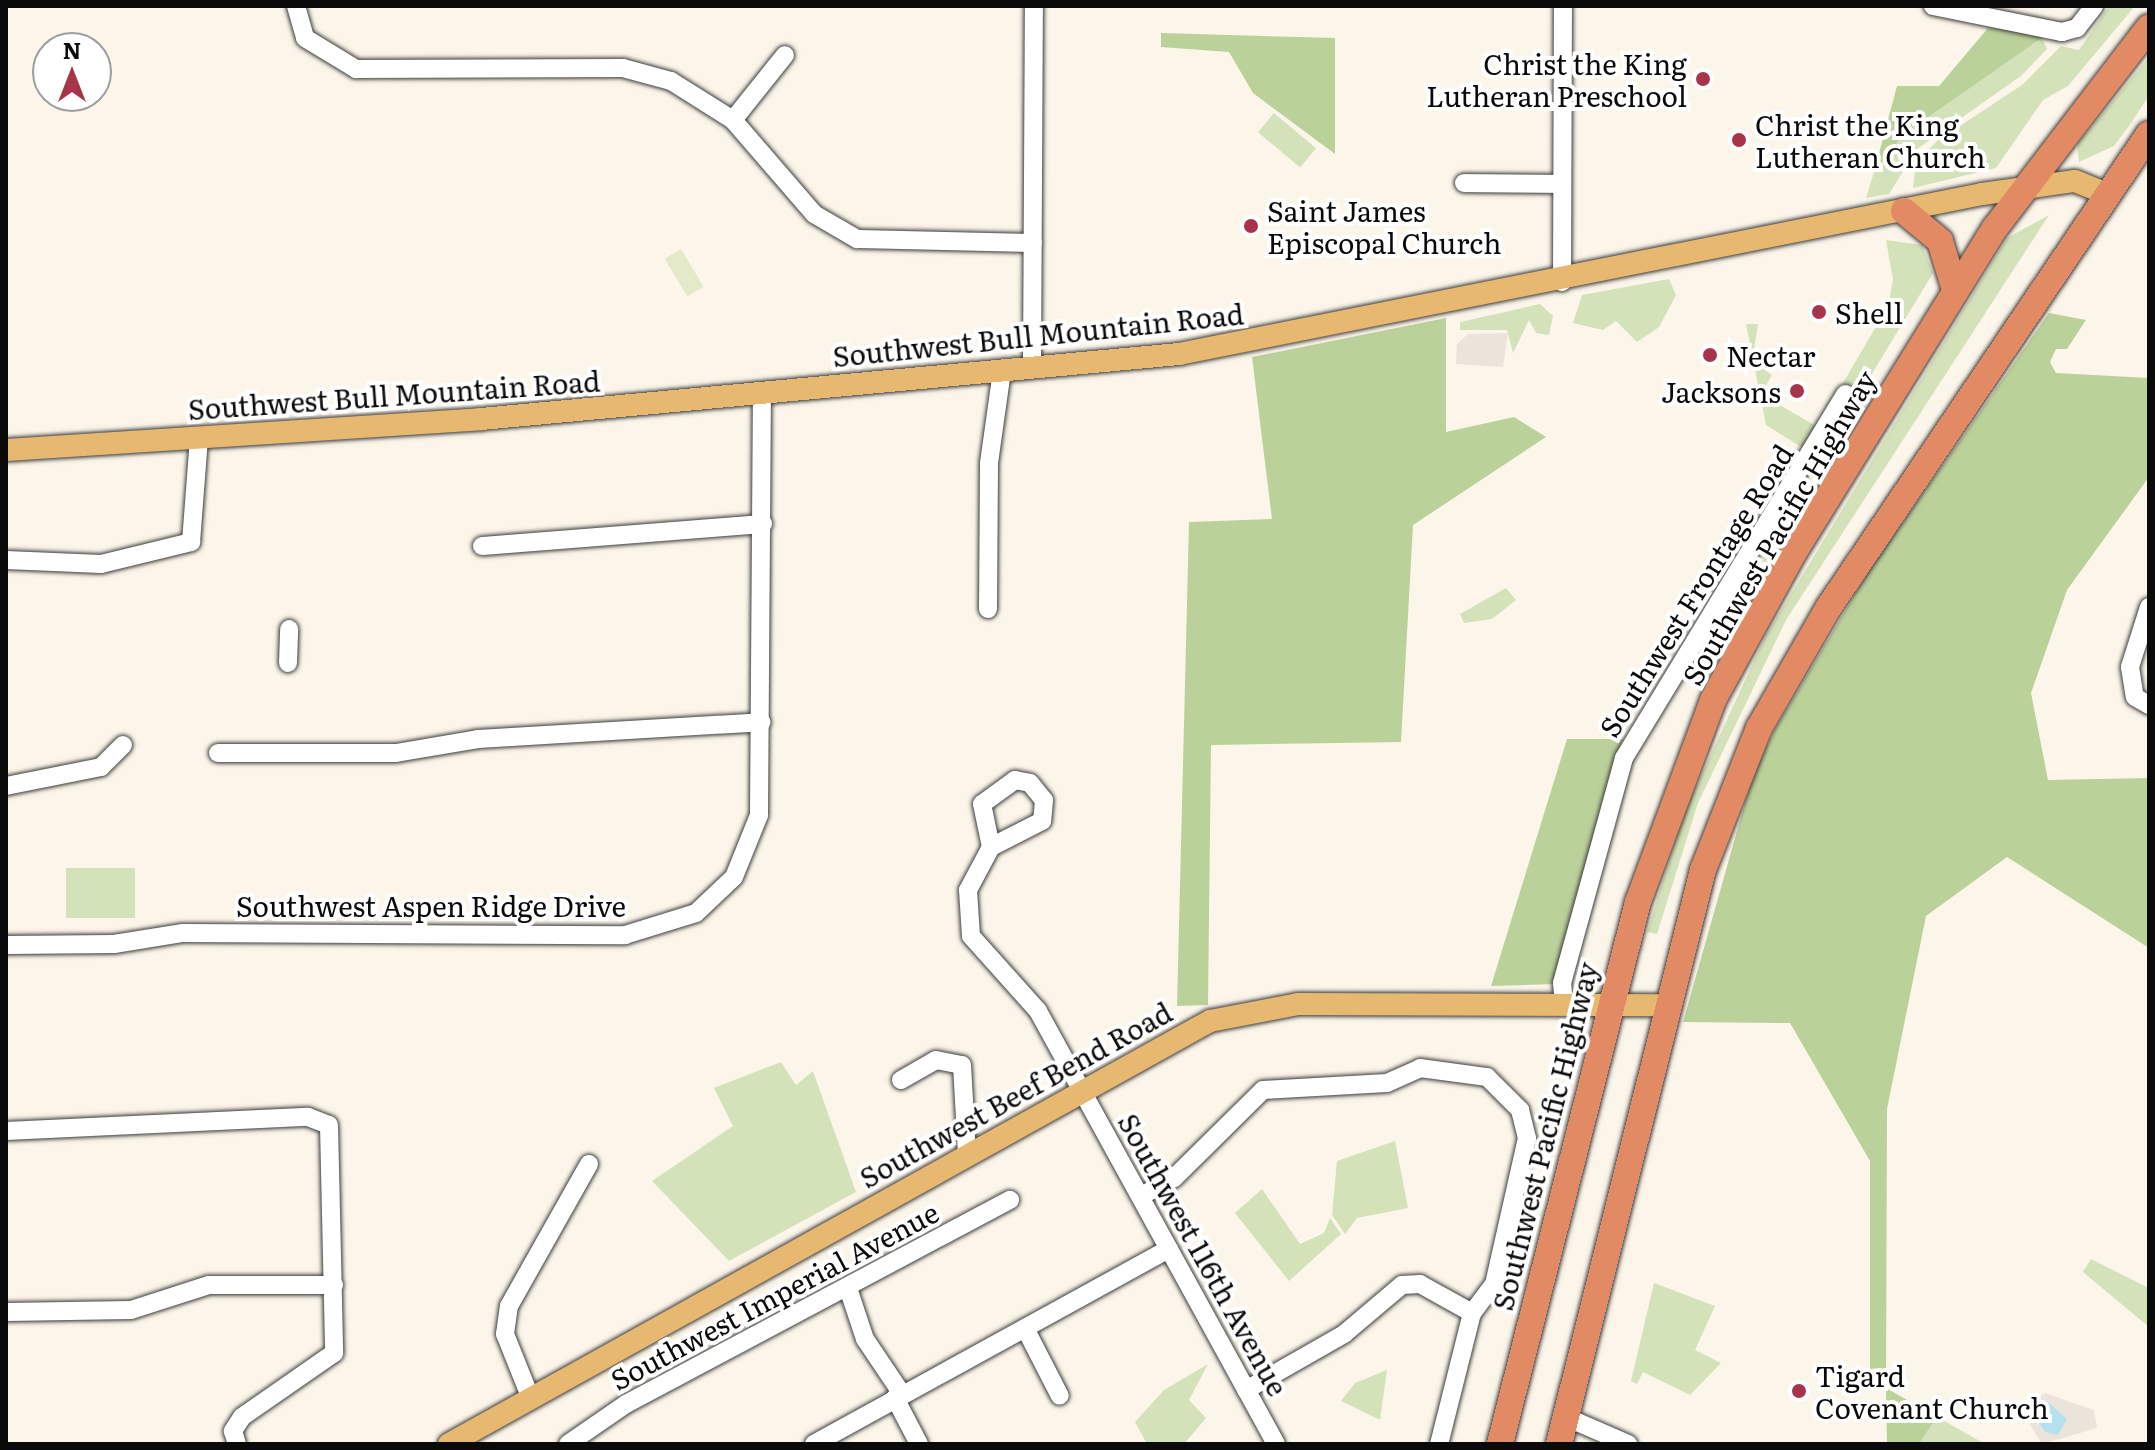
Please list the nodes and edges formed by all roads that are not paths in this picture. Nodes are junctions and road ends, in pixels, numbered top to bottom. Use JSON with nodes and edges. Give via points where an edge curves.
{"nodes":[{"id":1,"x":296,"y":6,"type":"edge"},
{"id":2,"x":1034,"y":6,"type":"edge"},
{"id":3,"x":1563,"y":6,"type":"edge"},
{"id":4,"x":1933,"y":6,"type":"edge"},
{"id":5,"x":2094,"y":6,"type":"edge"},
{"id":6,"x":2149,"y":27,"type":"edge"},
{"id":7,"x":785,"y":55,"type":"dead end"},
{"id":8,"x":733,"y":120,"type":"junction"},
{"id":9,"x":2149,"y":134,"type":"edge"},
{"id":10,"x":1464,"y":183,"type":"dead end"},
{"id":11,"x":1561,"y":184,"type":"junction"},
{"id":12,"x":2021,"y":189,"type":"junction"},
{"id":13,"x":2108,"y":194,"type":"junction"},
{"id":14,"x":1904,"y":211,"type":"junction"},
{"id":15,"x":1033,"y":243,"type":"junction"},
{"id":16,"x":1562,"y":282,"type":"junction"},
{"id":17,"x":1955,"y":290,"type":"junction"},
{"id":18,"x":1032,"y":368,"type":"junction"},
{"id":19,"x":1002,"y":371,"type":"junction"},
{"id":20,"x":1845,"y":394,"type":"dead end"},
{"id":21,"x":762,"y":395,"type":"junction"},
{"id":22,"x":199,"y":438,"type":"junction"},
{"id":23,"x":6,"y":450,"type":"edge"},
{"id":24,"x":763,"y":524,"type":"junction"},
{"id":25,"x":482,"y":546,"type":"dead end"},
{"id":26,"x":6,"y":560,"type":"edge"},
{"id":27,"x":2149,"y":607,"type":"edge"},
{"id":28,"x":988,"y":609,"type":"dead end"},
{"id":29,"x":289,"y":629,"type":"dead end"},
{"id":30,"x":288,"y":663,"type":"dead end"},
{"id":31,"x":2149,"y":705,"type":"edge"},
{"id":32,"x":761,"y":722,"type":"junction"},
{"id":33,"x":123,"y":745,"type":"dead end"},
{"id":34,"x":218,"y":753,"type":"dead end"},
{"id":35,"x":6,"y":786,"type":"edge"},
{"id":36,"x":991,"y":847,"type":"dead end"},
{"id":37,"x":6,"y":945,"type":"edge"},
{"id":38,"x":1564,"y":1005,"type":"junction"},
{"id":39,"x":1611,"y":1005,"type":"junction"},
{"id":40,"x":1667,"y":1005,"type":"junction"},
{"id":41,"x":901,"y":1080,"type":"dead end"},
{"id":42,"x":1082,"y":1090,"type":"junction"},
{"id":43,"x":6,"y":1131,"type":"edge"},
{"id":44,"x":967,"y":1155,"type":"junction"},
{"id":45,"x":589,"y":1164,"type":"dead end"},
{"id":46,"x":1141,"y":1196,"type":"junction"},
{"id":47,"x":1010,"y":1200,"type":"dead end"},
{"id":48,"x":1169,"y":1249,"type":"junction"},
{"id":49,"x":334,"y":1285,"type":"junction"},
{"id":50,"x":848,"y":1288,"type":"junction"},
{"id":51,"x":6,"y":1312,"type":"edge"},
{"id":52,"x":1472,"y":1313,"type":"junction"},
{"id":53,"x":1025,"y":1328,"type":"junction"},
{"id":54,"x":1246,"y":1390,"type":"junction"},
{"id":55,"x":899,"y":1396,"type":"junction"},
{"id":56,"x":1060,"y":1396,"type":"dead end"},
{"id":57,"x":531,"y":1399,"type":"junction"},
{"id":58,"x":1566,"y":1417,"type":"junction"},
{"id":59,"x":237,"y":1444,"type":"edge"},
{"id":60,"x":449,"y":1444,"type":"edge"},
{"id":61,"x":568,"y":1444,"type":"edge"},
{"id":62,"x":814,"y":1444,"type":"edge"},
{"id":63,"x":919,"y":1444,"type":"edge"},
{"id":64,"x":1276,"y":1444,"type":"edge"},
{"id":65,"x":1439,"y":1444,"type":"edge"},
{"id":66,"x":1500,"y":1444,"type":"edge"},
{"id":67,"x":1559,"y":1444,"type":"edge"},
{"id":68,"x":1628,"y":1444,"type":"edge"}],
"edges":[{"from":1,"to":8,"type":"street","via":[[305,38],[356,69],[623,68],[671,81]]},
{"from":2,"to":15,"type":"street"},
{"from":3,"to":11,"type":"street"},
{"from":4,"to":5,"type":"street","via":[[2062,32],[2077,28]]},
{"from":6,"to":12,"type":"highway","name":"Southwest Pacific Highway"},
{"from":7,"to":8,"type":"street"},
{"from":8,"to":15,"type":"street","via":[[838,231],[884,243]]},
{"from":9,"to":13,"type":"highway"},
{"from":10,"to":11,"type":"street"},
{"from":11,"to":16,"type":"street"},
{"from":12,"to":13,"type":"main road","name":"Southwest Bull Mountain Road","via":[[2075,181]]},
{"from":12,"to":14,"type":"main road","name":"Southwest Bull Mountain Road"},
{"from":12,"to":17,"type":"highway","name":"Southwest Pacific Highway"},
{"from":13,"to":40,"type":"highway","via":[[1793,664],[1719,823]]},
{"from":14,"to":16,"type":"main road","name":"Southwest Bull Mountain Road"},
{"from":14,"to":17,"type":"highway","via":[[1940,241]]},
{"from":15,"to":18,"type":"street"},
{"from":16,"to":18,"type":"main road","name":"Southwest Bull Mountain Road","via":[[1198,352]]},
{"from":17,"to":39,"type":"highway","name":"Southwest Pacific Highway","via":[[1794,552],[1713,700],[1663,822]]},
{"from":18,"to":19,"type":"main road","name":"Southwest Bull Mountain Road"},
{"from":19,"to":21,"type":"main road","name":"Southwest Bull Mountain Road"},
{"from":19,"to":28,"type":"street","via":[[989,463]]},
{"from":20,"to":38,"type":"street","name":"Southwest Frontage Road","via":[[1624,758],[1565,969]]},
{"from":21,"to":22,"type":"main road","name":"Southwest Bull Mountain Road"},
{"from":21,"to":24,"type":"street","name":"Southwest Aspen Ridge Drive"},
{"from":22,"to":23,"type":"main road","name":"Southwest Bull Mountain Road"},
{"from":22,"to":26,"type":"street","via":[[191,542],[117,562]]},
{"from":24,"to":25,"type":"street"},
{"from":24,"to":32,"type":"street","name":"Southwest Aspen Ridge Drive"},
{"from":27,"to":31,"type":"street","via":[[2130,667],[2135,697]]},
{"from":29,"to":30,"type":"street"},
{"from":32,"to":34,"type":"street","via":[[478,739],[396,753]]},
{"from":32,"to":37,"type":"street","name":"Southwest Aspen Ridge Drive","via":[[760,803],[749,849],[712,900],[661,928],[625,935],[183,933],[114,944]]},
{"from":33,"to":35,"type":"street","via":[[101,767]]},
{"from":36,"to":42,"type":"street","name":"Southwest 116th Avenue","via":[[968,890],[971,936],[1038,1011]]},
{"from":38,"to":39,"type":"main road","name":"Southwest Beef Bend Road"},
{"from":38,"to":42,"type":"main road","name":"Southwest Beef Bend Road","via":[[1271,1006],[1187,1031]]},
{"from":39,"to":40,"type":"main road","name":"Southwest Beef Bend Road"},
{"from":39,"to":66,"type":"highway","name":"Southwest Pacific Highway"},
{"from":40,"to":58,"type":"highway"},
{"from":41,"to":44,"type":"street","via":[[936,1060],[962,1065]]},
{"from":42,"to":44,"type":"main road","name":"Southwest Beef Bend Road"},
{"from":42,"to":46,"type":"street","name":"Southwest 116th Avenue"},
{"from":43,"to":49,"type":"street","via":[[308,1117],[329,1125]]},
{"from":44,"to":57,"type":"main road","name":"Southwest Beef Bend Road"},
{"from":45,"to":57,"type":"street","via":[[509,1306],[505,1334]]},
{"from":46,"to":48,"type":"street","name":"Southwest 116th Avenue"},
{"from":46,"to":52,"type":"street","via":[[1174,1178],[1263,1090],[1387,1083],[1420,1068],[1474,1070],[1520,1110],[1527,1138],[1494,1284]]},
{"from":47,"to":50,"type":"street","name":"Southwest Imperial Avenue"},
{"from":48,"to":53,"type":"street"},
{"from":48,"to":54,"type":"street","name":"Southwest 116th Avenue"},
{"from":49,"to":51,"type":"street","via":[[209,1285],[131,1310]]},
{"from":49,"to":59,"type":"street","via":[[332,1360],[242,1417],[233,1431]]},
{"from":50,"to":55,"type":"street","via":[[865,1339]]},
{"from":50,"to":61,"type":"street","name":"Southwest Imperial Avenue","via":[[626,1404]]},
{"from":52,"to":54,"type":"street","via":[[1420,1284],[1402,1285],[1344,1334]]},
{"from":52,"to":65,"type":"street"},
{"from":53,"to":55,"type":"street"},
{"from":53,"to":56,"type":"street"},
{"from":54,"to":64,"type":"street","name":"Southwest 116th Avenue"},
{"from":55,"to":62,"type":"street"},
{"from":55,"to":63,"type":"street"},
{"from":57,"to":60,"type":"main road","name":"Southwest Beef Bend Road"},
{"from":58,"to":67,"type":"highway"},
{"from":58,"to":68,"type":"street"}]}
